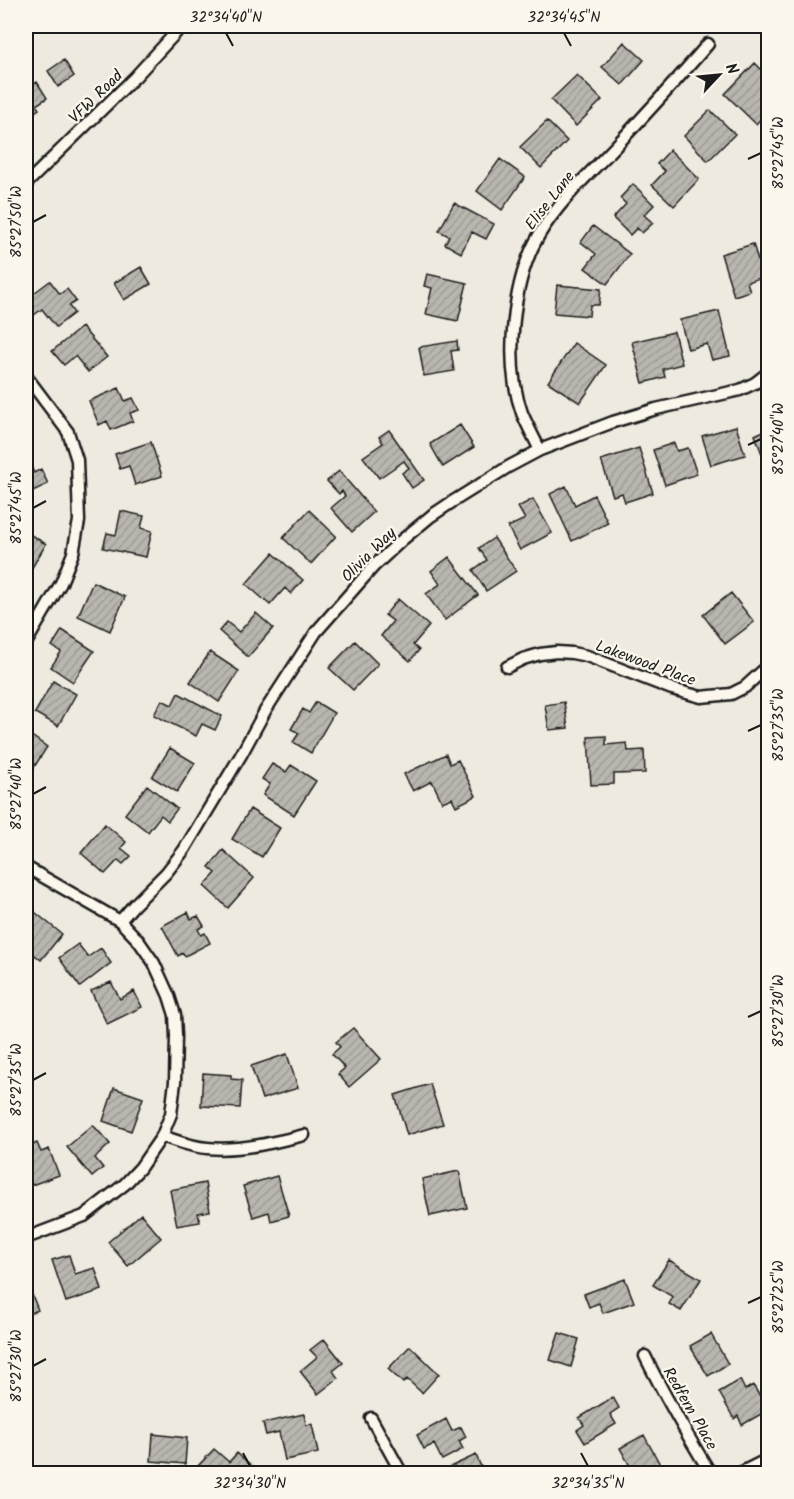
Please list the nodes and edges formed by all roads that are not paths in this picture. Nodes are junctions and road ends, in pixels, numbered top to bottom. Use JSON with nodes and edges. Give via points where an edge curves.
{"nodes":[{"id":1,"x":182,"y":26,"type":"edge"},
{"id":2,"x":708,"y":44,"type":"dead end"},
{"id":3,"x":26,"y":184,"type":"edge"},
{"id":4,"x":768,"y":373,"type":"edge"},
{"id":5,"x":26,"y":376,"type":"edge"},
{"id":6,"x":540,"y":450,"type":"junction"},
{"id":7,"x":26,"y":643,"type":"edge"},
{"id":8,"x":768,"y":666,"type":"edge"},
{"id":9,"x":507,"y":667,"type":"dead end"},
{"id":10,"x":26,"y":867,"type":"edge"},
{"id":11,"x":120,"y":921,"type":"junction"},
{"id":12,"x":304,"y":1135,"type":"dead end"},
{"id":13,"x":162,"y":1136,"type":"junction"},
{"id":14,"x":26,"y":1238,"type":"edge"},
{"id":15,"x":645,"y":1356,"type":"dead end"},
{"id":16,"x":371,"y":1418,"type":"dead end"},
{"id":17,"x":768,"y":1459,"type":"edge"},
{"id":18,"x":402,"y":1473,"type":"edge"},
{"id":19,"x":711,"y":1473,"type":"edge"},
{"id":20,"x":738,"y":1473,"type":"edge"}],
"edges":[{"from":1,"to":3,"type":"street","name":"VFW Road"},
{"from":2,"to":6,"type":"street","name":"Elise Lane","via":[[561,206],[531,253],[517,296],[512,361],[522,411]]},
{"from":4,"to":6,"type":"street","name":"Olivia Way","via":[[740,390],[656,409]]},
{"from":5,"to":7,"type":"street","via":[[68,432],[77,460],[79,521],[74,553],[62,583]]},
{"from":6,"to":11,"type":"street","name":"Olivia Way","via":[[431,516],[381,559],[349,594],[315,633],[293,667],[184,850]]},
{"from":8,"to":9,"type":"street","name":"Lakewood Place","via":[[746,687],[731,694],[701,697],[572,653],[540,654]]},
{"from":10,"to":11,"type":"street"},
{"from":11,"to":13,"type":"street","via":[[154,963],[175,1015],[175,1082],[171,1114]]},
{"from":12,"to":13,"type":"street","via":[[257,1146],[207,1149]]},
{"from":13,"to":14,"type":"street","via":[[140,1168],[107,1199],[84,1216]]},
{"from":15,"to":19,"type":"street","name":"Redfern Place"},
{"from":16,"to":18,"type":"street"},
{"from":17,"to":20,"type":"street"}]}
